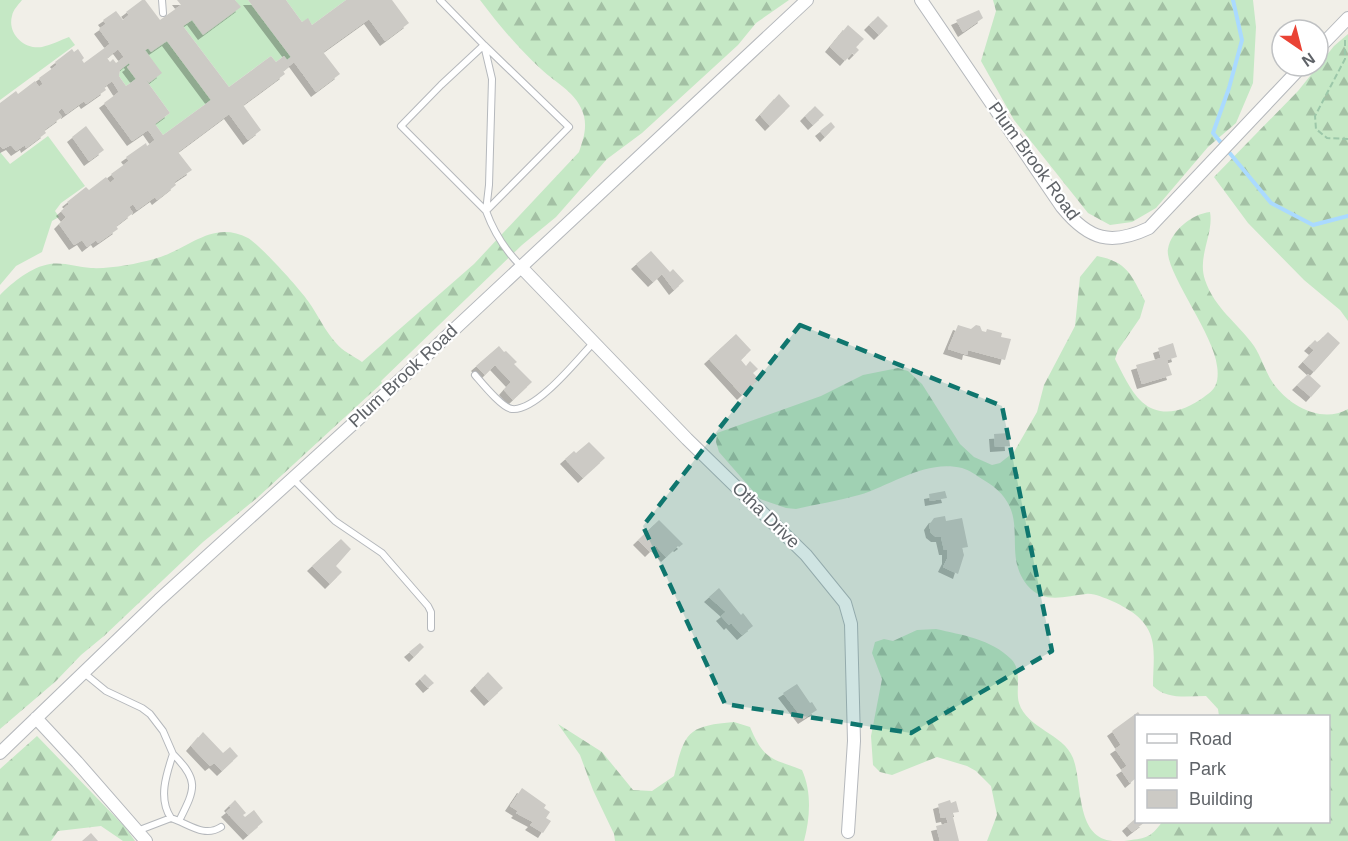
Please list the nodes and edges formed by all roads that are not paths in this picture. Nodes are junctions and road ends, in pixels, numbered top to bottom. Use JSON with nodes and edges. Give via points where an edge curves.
{"nodes":[{"id":1,"x":162,"y":0,"type":"edge"},
{"id":2,"x":441,"y":0,"type":"edge"},
{"id":3,"x":807,"y":0,"type":"edge"},
{"id":4,"x":921,"y":0,"type":"edge"},
{"id":5,"x":163,"y":13,"type":"dead end"},
{"id":6,"x":1348,"y":18,"type":"edge"},
{"id":7,"x":1330,"y":37,"type":"edge"},
{"id":8,"x":484,"y":45,"type":"junction"},
{"id":9,"x":1291,"y":78,"type":"edge"},
{"id":10,"x":486,"y":211,"type":"junction"},
{"id":11,"x":521,"y":267,"type":"junction"},
{"id":12,"x":594,"y":342,"type":"junction"},
{"id":13,"x":475,"y":375,"type":"dead end"},
{"id":14,"x":291,"y":478,"type":"junction"},
{"id":15,"x":431,"y":628,"type":"dead end"},
{"id":16,"x":84,"y":673,"type":"junction"},
{"id":17,"x":36,"y":718,"type":"junction"},
{"id":18,"x":0,"y":753,"type":"edge"},
{"id":19,"x":173,"y":754,"type":"junction"},
{"id":20,"x":171,"y":818,"type":"junction"},
{"id":21,"x":179,"y":821,"type":"junction"},
{"id":22,"x":221,"y":827,"type":"dead end"},
{"id":23,"x":137,"y":831,"type":"junction"},
{"id":24,"x":848,"y":832,"type":"dead end"},
{"id":25,"x":146,"y":841,"type":"edge"}],
"edges":[{"from":1,"to":5,"type":"lane"},
{"from":2,"to":8,"type":"lane"},
{"from":3,"to":11,"type":"street","name":"Plum Brook Road"},
{"from":4,"to":9,"type":"street","name":"Plum Brook Road","via":[[1062,207],[1086,231],[1103,237],[1119,239],[1149,228]]},
{"from":6,"to":7,"type":"street"},
{"from":8,"to":10,"type":"lane","via":[[492,79]]},
{"from":8,"to":10,"type":"lane","via":[[569,127]]},
{"from":8,"to":10,"type":"lane","via":[[401,126]]},
{"from":10,"to":11,"type":"lane","via":[[494,232]]},
{"from":11,"to":12,"type":"street","name":"Otha Drive"},
{"from":11,"to":14,"type":"street","name":"Plum Brook Road"},
{"from":12,"to":13,"type":"lane","via":[[546,392],[522,408],[505,407]]},
{"from":12,"to":24,"type":"street","name":"Otha Drive","via":[[806,555],[845,603],[850,624],[854,741]]},
{"from":14,"to":15,"type":"lane","via":[[335,521],[389,560],[428,606]]},
{"from":14,"to":16,"type":"street","name":"Plum Brook Road"},
{"from":16,"to":17,"type":"street","name":"Plum Brook Road"},
{"from":16,"to":19,"type":"lane","via":[[106,691],[150,714]]},
{"from":17,"to":18,"type":"street","name":"Plum Brook Road"},
{"from":17,"to":23,"type":"street"},
{"from":19,"to":20,"type":"lane","via":[[164,788],[166,811]]},
{"from":19,"to":21,"type":"lane","via":[[189,771],[193,787]]},
{"from":20,"to":21,"type":"lane"},
{"from":20,"to":23,"type":"lane"},
{"from":21,"to":22,"type":"lane","via":[[204,832]]},
{"from":23,"to":25,"type":"street"}]}
